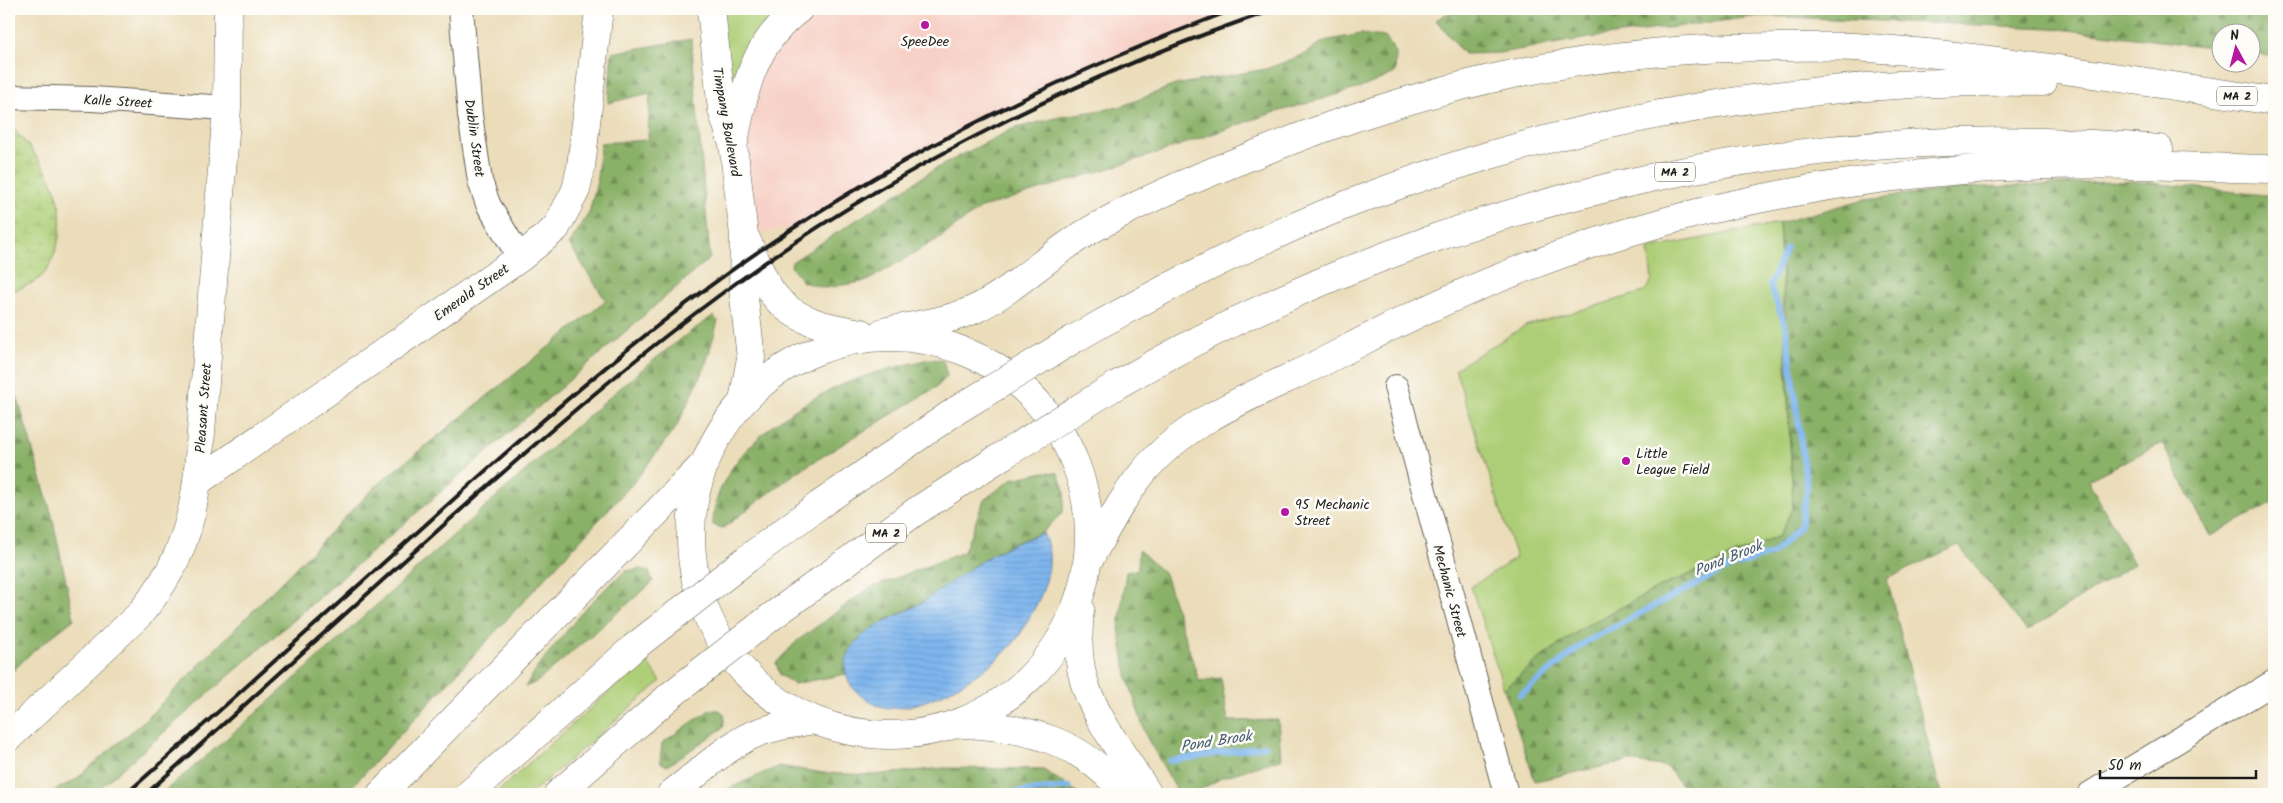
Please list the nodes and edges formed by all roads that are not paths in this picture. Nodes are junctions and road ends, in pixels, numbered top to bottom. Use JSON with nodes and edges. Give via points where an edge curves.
{"nodes":[{"id":1,"x":228,"y":9,"type":"edge"},
{"id":2,"x":461,"y":9,"type":"edge"},
{"id":3,"x":599,"y":9,"type":"edge"},
{"id":4,"x":711,"y":9,"type":"edge"},
{"id":5,"x":799,"y":9,"type":"edge"},
{"id":6,"x":2199,"y":91,"type":"junction"},
{"id":7,"x":9,"y":97,"type":"edge"},
{"id":8,"x":2274,"y":102,"type":"edge"},
{"id":9,"x":226,"y":108,"type":"junction"},
{"id":10,"x":733,"y":144,"type":"junction"},
{"id":11,"x":2274,"y":163,"type":"edge"},
{"id":12,"x":2274,"y":169,"type":"edge"},
{"id":13,"x":744,"y":235,"type":"junction"},
{"id":14,"x":520,"y":258,"type":"junction"},
{"id":15,"x":875,"y":332,"type":"junction"},
{"id":16,"x":1396,"y":387,"type":"dead end"},
{"id":17,"x":743,"y":401,"type":"junction"},
{"id":18,"x":701,"y":467,"type":"junction"},
{"id":19,"x":197,"y":482,"type":"junction"},
{"id":20,"x":1090,"y":558,"type":"junction"},
{"id":21,"x":1080,"y":597,"type":"junction"},
{"id":22,"x":2274,"y":682,"type":"edge"},
{"id":23,"x":809,"y":721,"type":"junction"},
{"id":24,"x":964,"y":724,"type":"junction"},
{"id":25,"x":9,"y":737,"type":"edge"},
{"id":26,"x":381,"y":794,"type":"edge"},
{"id":27,"x":469,"y":794,"type":"edge"},
{"id":28,"x":558,"y":794,"type":"edge"},
{"id":29,"x":671,"y":794,"type":"edge"},
{"id":30,"x":1125,"y":794,"type":"edge"},
{"id":31,"x":1148,"y":794,"type":"edge"},
{"id":32,"x":1506,"y":794,"type":"edge"},
{"id":33,"x":2090,"y":794,"type":"edge"}],
"edges":[{"from":1,"to":9,"type":"main road","name":"Pleasant Street"},
{"from":2,"to":14,"type":"street","name":"Dublin Street","via":[[470,115],[480,181],[488,204]]},
{"from":3,"to":14,"type":"main road","name":"Emerald Street","via":[[576,190],[556,228]]},
{"from":4,"to":10,"type":"main road","name":"Timpany Boulevard","via":[[722,110]]},
{"from":5,"to":10,"type":"main road","via":[[772,34],[754,62]]},
{"from":6,"to":8,"type":"main road","number":"MA 2"},
{"from":6,"to":15,"type":"main road","via":[[2060,68],[1851,47],[1676,50],[1534,68],[1384,108],[1250,156],[1170,190],[1092,229],[980,306],[949,318]]},
{"from":6,"to":27,"type":"main road","number":"MA 2","bridge":true,"via":[[2064,82],[1928,83],[1787,94],[1613,124],[1484,157],[1321,215],[1195,273],[1074,339],[957,410],[819,504],[633,648]]},
{"from":7,"to":9,"type":"street","name":"Kalle Street"},
{"from":9,"to":19,"type":"main road","name":"Pleasant Street"},
{"from":10,"to":13,"type":"main road","name":"Timpany Boulevard"},
{"from":11,"to":28,"type":"main road","number":"MA 2","bridge":true,"via":[[2129,146],[2002,142],[1817,151],[1632,181],[1528,207],[1393,252],[1277,302],[1147,368],[915,512],[671,695]]},
{"from":12,"to":20,"type":"main road","via":[[2115,164],[1950,171],[1760,197],[1615,235],[1442,301],[1194,428],[1169,446],[1146,469],[1125,497]]},
{"from":13,"to":15,"type":"main road","name":"Timpany Boulevard","via":[[773,294],[793,312],[822,325]]},
{"from":13,"to":17,"type":"main road","name":"Timpany Boulevard","via":[[743,289],[751,358]]},
{"from":14,"to":19,"type":"main road","name":"Emerald Street"},
{"from":15,"to":17,"type":"main road","via":[[823,348],[789,364]]},
{"from":15,"to":20,"type":"main road","name":"Timpany Boulevard","via":[[920,337],[971,353],[988,362],[1036,401],[1065,443],[1077,469],[1086,507]]},
{"from":16,"to":32,"type":"street","name":"Mechanic Street"},
{"from":17,"to":18,"type":"main road","via":[[711,446]]},
{"from":18,"to":23,"type":"main road","via":[[693,503],[691,549],[706,610],[723,644],[741,668],[759,686]]},
{"from":18,"to":26,"type":"main road"},
{"from":19,"to":25,"type":"main road","name":"Pleasant Street","via":[[192,515],[180,552],[156,595]]},
{"from":20,"to":21,"type":"main road"},
{"from":21,"to":24,"type":"main road","via":[[1064,633],[1041,664],[1012,692]]},
{"from":21,"to":31,"type":"main road","via":[[1079,655],[1085,685]]},
{"from":22,"to":33,"type":"street"},
{"from":23,"to":24,"type":"main road","via":[[857,734],[891,737]]},
{"from":23,"to":29,"type":"main road","via":[[774,727],[751,736]]},
{"from":24,"to":30,"type":"main road","via":[[1013,727],[1056,740],[1091,762]]}]}
